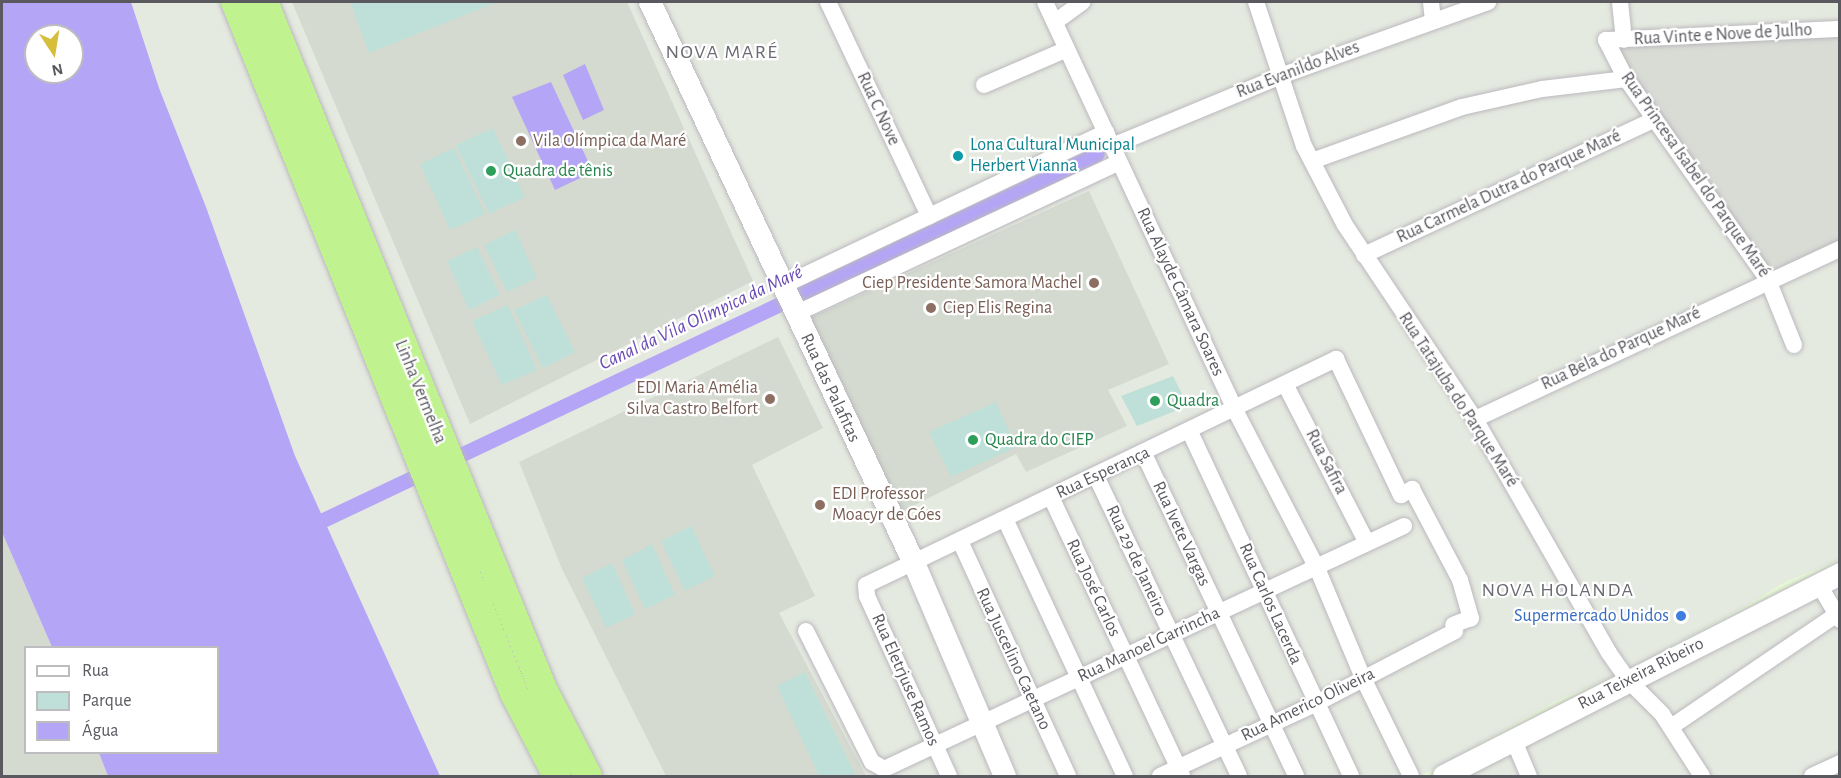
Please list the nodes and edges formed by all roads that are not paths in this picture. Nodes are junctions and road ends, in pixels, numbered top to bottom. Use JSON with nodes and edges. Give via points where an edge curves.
{"nodes":[{"id":1,"x":235,"y":2,"type":"edge"},
{"id":2,"x":266,"y":2,"type":"edge"},
{"id":3,"x":650,"y":2,"type":"edge"},
{"id":4,"x":828,"y":2,"type":"edge"},
{"id":5,"x":1045,"y":2,"type":"edge"},
{"id":6,"x":1083,"y":2,"type":"edge"},
{"id":7,"x":1256,"y":2,"type":"edge"},
{"id":8,"x":1431,"y":2,"type":"edge"},
{"id":9,"x":1488,"y":2,"type":"edge"},
{"id":10,"x":1620,"y":2,"type":"edge"},
{"id":11,"x":1433,"y":20,"type":"junction"},
{"id":12,"x":1055,"y":22,"type":"junction"},
{"id":13,"x":1839,"y":29,"type":"edge"},
{"id":14,"x":1606,"y":40,"type":"joint"},
{"id":15,"x":1624,"y":40,"type":"junction"},
{"id":16,"x":1067,"y":49,"type":"junction"},
{"id":17,"x":1283,"y":75,"type":"junction"},
{"id":18,"x":1626,"y":79,"type":"junction"},
{"id":19,"x":984,"y":85,"type":"dead end"},
{"id":20,"x":1655,"y":119,"type":"junction"},
{"id":21,"x":1109,"y":139,"type":"junction"},
{"id":22,"x":1312,"y":161,"type":"junction"},
{"id":23,"x":1119,"y":162,"type":"junction"},
{"id":24,"x":929,"y":216,"type":"junction"},
{"id":25,"x":1839,"y":249,"type":"edge"},
{"id":26,"x":1364,"y":255,"type":"junction"},
{"id":27,"x":1768,"y":280,"type":"junction"},
{"id":28,"x":789,"y":301,"type":"junction"},
{"id":29,"x":1794,"y":345,"type":"dead end"},
{"id":30,"x":1285,"y":384,"type":"junction"},
{"id":31,"x":1234,"y":408,"type":"junction"},
{"id":32,"x":1475,"y":418,"type":"junction"},
{"id":33,"x":1190,"y":432,"type":"junction"},
{"id":34,"x":1144,"y":454,"type":"junction"},
{"id":35,"x":1096,"y":476,"type":"junction"},
{"id":36,"x":1051,"y":497,"type":"junction"},
{"id":37,"x":1005,"y":519,"type":"junction"},
{"id":38,"x":1404,"y":526,"type":"dead end"},
{"id":39,"x":960,"y":541,"type":"junction"},
{"id":40,"x":1366,"y":541,"type":"junction"},
{"id":41,"x":914,"y":563,"type":"junction"},
{"id":42,"x":1317,"y":568,"type":"junction"},
{"id":43,"x":1839,"y":574,"type":"edge"},
{"id":44,"x":1460,"y":580,"type":"joint"},
{"id":45,"x":1818,"y":583,"type":"junction"},
{"id":46,"x":869,"y":584,"type":"joint"},
{"id":47,"x":1266,"y":591,"type":"junction"},
{"id":48,"x":1218,"y":614,"type":"junction"},
{"id":49,"x":1838,"y":617,"type":"edge"},
{"id":50,"x":806,"y":631,"type":"dead end"},
{"id":51,"x":1172,"y":636,"type":"junction"},
{"id":52,"x":1125,"y":656,"type":"junction"},
{"id":53,"x":1078,"y":678,"type":"junction"},
{"id":54,"x":1363,"y":678,"type":"junction"},
{"id":55,"x":1628,"y":680,"type":"junction"},
{"id":56,"x":1030,"y":700,"type":"junction"},
{"id":57,"x":1314,"y":704,"type":"junction"},
{"id":58,"x":981,"y":722,"type":"junction"},
{"id":59,"x":1271,"y":724,"type":"junction"},
{"id":60,"x":1671,"y":727,"type":"junction"},
{"id":61,"x":1514,"y":741,"type":"junction"},
{"id":62,"x":934,"y":744,"type":"junction"},
{"id":63,"x":1224,"y":746,"type":"junction"},
{"id":64,"x":1839,"y":763,"type":"edge"},
{"id":65,"x":1476,"y":769,"type":"edge"},
{"id":66,"x":1180,"y":772,"type":"edge"},
{"id":67,"x":557,"y":777,"type":"edge"},
{"id":68,"x":588,"y":777,"type":"edge"},
{"id":69,"x":949,"y":777,"type":"edge"},
{"id":70,"x":1005,"y":777,"type":"edge"},
{"id":71,"x":1068,"y":777,"type":"edge"},
{"id":72,"x":1125,"y":777,"type":"edge"},
{"id":73,"x":1160,"y":777,"type":"edge"},
{"id":74,"x":1239,"y":777,"type":"edge"},
{"id":75,"x":1296,"y":777,"type":"edge"},
{"id":76,"x":1351,"y":777,"type":"edge"},
{"id":77,"x":1411,"y":777,"type":"edge"},
{"id":78,"x":1444,"y":777,"type":"edge"},
{"id":79,"x":1529,"y":777,"type":"edge"},
{"id":80,"x":1702,"y":777,"type":"edge"},
{"id":81,"x":1812,"y":777,"type":"edge"}],
"edges":[{"from":1,"to":67,"type":"highway","name":"Linha Vermelha","via":[[434,500],[523,714]]},
{"from":2,"to":68,"type":"highway","name":"Linha Vermelha","via":[[459,488],[543,689]]},
{"from":3,"to":28,"type":"street","name":"Rua das Palafitas"},
{"from":4,"to":24,"type":"street","name":"Rua C Nove"},
{"from":5,"to":12,"type":"street","name":"Rua Alayde Câmara Soares"},
{"from":6,"to":12,"type":"street"},
{"from":7,"to":17,"type":"street","name":"Rua Tatajuba do Parque Maré"},
{"from":8,"to":11,"type":"street"},
{"from":9,"to":11,"type":"street","name":"Rua Evanildo Alves"},
{"from":10,"to":15,"type":"street"},
{"from":11,"to":17,"type":"street","name":"Rua Evanildo Alves"},
{"from":12,"to":16,"type":"street","name":"Rua Alayde Câmara Soares"},
{"from":13,"to":15,"type":"street","name":"Rua Vinte e Nove de Julho"},
{"from":14,"to":15,"type":"street","name":"Rua Vinte e Nove de Julho"},
{"from":14,"to":18,"type":"street","name":"Rua Princesa Isabel do Parque Maré"},
{"from":16,"to":19,"type":"street"},
{"from":16,"to":21,"type":"street","name":"Rua Alayde Câmara Soares"},
{"from":17,"to":21,"type":"street","name":"Rua Evanildo Alves"},
{"from":17,"to":22,"type":"street","name":"Rua Tatajuba do Parque Maré"},
{"from":18,"to":20,"type":"street","name":"Rua Princesa Isabel do Parque Maré"},
{"from":18,"to":22,"type":"street","via":[[1542,89],[1462,107]]},
{"from":20,"to":26,"type":"street","name":"Rua Carmela Dutra do Parque Maré"},
{"from":20,"to":27,"type":"street","name":"Rua Princesa Isabel do Parque Maré"},
{"from":21,"to":23,"type":"street","name":"Rua Alayde Câmara Soares"},
{"from":21,"to":24,"type":"street","name":"Rua Evanildo Alves"},
{"from":22,"to":26,"type":"street","name":"Rua Tatajuba do Parque Maré","via":[[1327,195]]},
{"from":23,"to":28,"type":"street"},
{"from":23,"to":31,"type":"street","name":"Rua Alayde Câmara Soares"},
{"from":24,"to":28,"type":"street","name":"Rua Evanildo Alves"},
{"from":25,"to":27,"type":"street","name":"Rua Bela do Parque Maré"},
{"from":26,"to":32,"type":"street","name":"Rua Tatajuba do Parque Maré"},
{"from":27,"to":29,"type":"street","name":"Rua Princesa Isabel do Parque Maré"},
{"from":27,"to":32,"type":"street","name":"Rua Bela do Parque Maré"},
{"from":28,"to":41,"type":"street","name":"Rua das Palafitas"},
{"from":30,"to":31,"type":"street","name":"Rua Esperança"},
{"from":30,"to":40,"type":"street","name":"Rua Safira"},
{"from":30,"to":44,"type":"street","name":"Rua Esperança","via":[[1336,359],[1401,495],[1412,489]]},
{"from":31,"to":33,"type":"street","name":"Rua Esperança"},
{"from":31,"to":42,"type":"street","name":"Rua Alayde Câmara Soares"},
{"from":32,"to":55,"type":"street","name":"Rua Tatajuba do Parque Maré","via":[[1586,615]]},
{"from":33,"to":34,"type":"street","name":"Rua Esperança"},
{"from":33,"to":47,"type":"street","name":"Rua Carlos Lacerda"},
{"from":34,"to":35,"type":"street","name":"Rua Esperança"},
{"from":34,"to":48,"type":"street","name":"Rua Ivete Vargas"},
{"from":35,"to":36,"type":"street","name":"Rua Esperança"},
{"from":35,"to":51,"type":"street","name":"Rua 29 de Janeiro"},
{"from":36,"to":37,"type":"street","name":"Rua Esperança"},
{"from":36,"to":52,"type":"street","name":"Rua José Carlos"},
{"from":37,"to":39,"type":"street","name":"Rua Esperança"},
{"from":37,"to":53,"type":"street"},
{"from":38,"to":40,"type":"street","name":"Rua Manoel Garrincha"},
{"from":39,"to":41,"type":"street","name":"Rua Esperança"},
{"from":39,"to":56,"type":"street","name":"Rua Juscelino Caetano"},
{"from":40,"to":42,"type":"street","name":"Rua Manoel Garrincha"},
{"from":41,"to":46,"type":"street","name":"Rua Esperança"},
{"from":41,"to":58,"type":"street","name":"Rua das Palafitas"},
{"from":42,"to":47,"type":"street","name":"Rua Manoel Garrincha"},
{"from":42,"to":54,"type":"street","name":"Rua Alayde Câmara Soares"},
{"from":43,"to":45,"type":"street","name":"Rua Teixeira Ribeiro"},
{"from":44,"to":54,"type":"street","name":"Rua Americo Oliveira","via":[[1471,618]]},
{"from":45,"to":49,"type":"street"},
{"from":45,"to":55,"type":"street","name":"Rua Teixeira Ribeiro"},
{"from":46,"to":62,"type":"street","name":"Rua Eletrjuse Ramos","via":[[865,589],[867,596]]},
{"from":47,"to":48,"type":"street","name":"Rua Manoel Garrincha"},
{"from":47,"to":57,"type":"street","name":"Rua Carlos Lacerda"},
{"from":48,"to":51,"type":"street","name":"Rua Manoel Garrincha"},
{"from":48,"to":59,"type":"street","name":"Rua Ivete Vargas"},
{"from":49,"to":60,"type":"street"},
{"from":50,"to":62,"type":"street","name":"Rua Manoel Garrincha","via":[[879,769]]},
{"from":51,"to":52,"type":"street","name":"Rua Manoel Garrincha"},
{"from":51,"to":63,"type":"street","name":"Rua 29 de Janeiro"},
{"from":52,"to":53,"type":"street","name":"Rua Manoel Garrincha"},
{"from":52,"to":66,"type":"street","name":"Rua José Carlos"},
{"from":53,"to":56,"type":"street","name":"Rua Manoel Garrincha"},
{"from":53,"to":72,"type":"street"},
{"from":54,"to":57,"type":"street","name":"Rua Americo Oliveira"},
{"from":54,"to":77,"type":"street","name":"Rua Alayde Câmara Soares"},
{"from":55,"to":60,"type":"street","name":"Rua Tatajuba do Parque Maré"},
{"from":55,"to":61,"type":"street","name":"Rua Teixeira Ribeiro"},
{"from":56,"to":58,"type":"street","name":"Rua Manoel Garrincha"},
{"from":56,"to":71,"type":"street","name":"Rua Juscelino Caetano"},
{"from":57,"to":59,"type":"street","name":"Rua Americo Oliveira"},
{"from":57,"to":76,"type":"street","name":"Rua Carlos Lacerda"},
{"from":58,"to":62,"type":"street","name":"Rua Manoel Garrincha"},
{"from":58,"to":70,"type":"street","name":"Rua das Palafitas"},
{"from":59,"to":63,"type":"street","name":"Rua Americo Oliveira"},
{"from":59,"to":75,"type":"street","name":"Rua Ivete Vargas"},
{"from":60,"to":80,"type":"street","name":"Rua Tatajuba do Parque Maré"},
{"from":61,"to":65,"type":"street","name":"Rua Teixeira Ribeiro"},
{"from":61,"to":79,"type":"street"},
{"from":62,"to":69,"type":"street","name":"Rua Eletrjuse Ramos"},
{"from":63,"to":66,"type":"street","name":"Rua Americo Oliveira"},
{"from":63,"to":74,"type":"street","name":"Rua 29 de Janeiro"},
{"from":64,"to":81,"type":"street"},
{"from":65,"to":78,"type":"street","name":"Rua Teixeira Ribeiro"},
{"from":66,"to":73,"type":"street","name":"Rua Americo Oliveira"}]}
